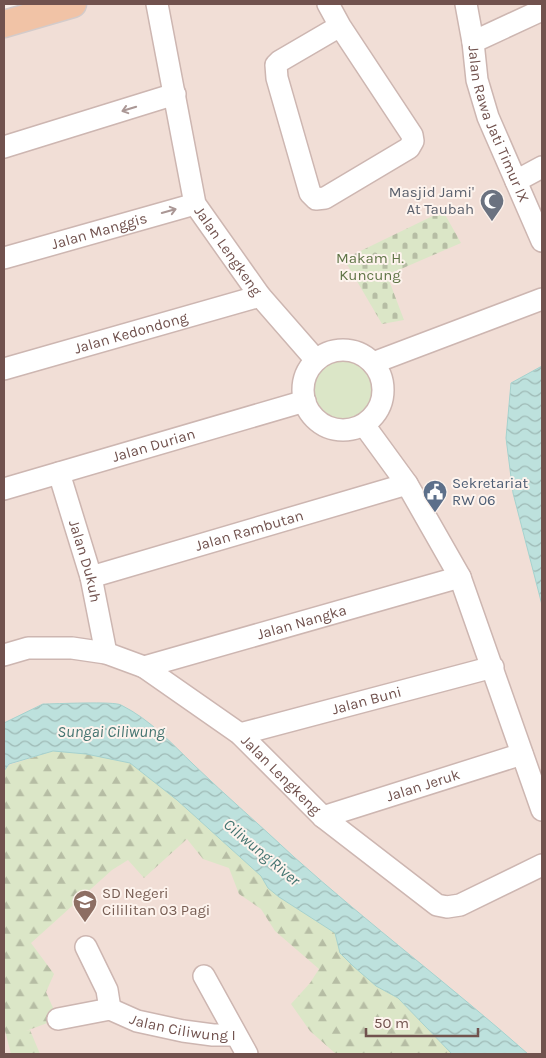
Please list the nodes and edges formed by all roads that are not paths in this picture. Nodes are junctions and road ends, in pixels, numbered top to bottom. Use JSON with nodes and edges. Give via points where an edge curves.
{"nodes":[{"id":1,"x":73,"y":4,"type":"edge"},
{"id":2,"x":157,"y":4,"type":"edge"},
{"id":3,"x":328,"y":4,"type":"edge"},
{"id":4,"x":466,"y":4,"type":"edge"},
{"id":5,"x":542,"y":10,"type":"edge"},
{"id":6,"x":4,"y":24,"type":"edge"},
{"id":7,"x":340,"y":26,"type":"junction"},
{"id":8,"x":473,"y":42,"type":"junction"},
{"id":9,"x":175,"y":94,"type":"junction"},
{"id":10,"x":4,"y":147,"type":"edge"},
{"id":11,"x":542,"y":167,"type":"edge"},
{"id":12,"x":516,"y":181,"type":"junction"},
{"id":13,"x":196,"y":204,"type":"junction"},
{"id":14,"x":542,"y":239,"type":"edge"},
{"id":15,"x":4,"y":258,"type":"edge"},
{"id":16,"x":260,"y":296,"type":"junction"},
{"id":17,"x":542,"y":299,"type":"edge"},
{"id":18,"x":316,"y":360,"type":"junction"},
{"id":19,"x":378,"y":360,"type":"junction"},
{"id":20,"x":4,"y":369,"type":"edge"},
{"id":21,"x":305,"y":402,"type":"junction"},
{"id":22,"x":364,"y":425,"type":"junction"},
{"id":23,"x":59,"y":473,"type":"junction"},
{"id":24,"x":408,"y":484,"type":"junction"},
{"id":25,"x":4,"y":488,"type":"edge"},
{"id":26,"x":460,"y":576,"type":"junction"},
{"id":27,"x":91,"y":577,"type":"junction"},
{"id":28,"x":106,"y":653,"type":"junction"},
{"id":29,"x":4,"y":655,"type":"edge"},
{"id":30,"x":144,"y":667,"type":"junction"},
{"id":31,"x":493,"y":667,"type":"junction"},
{"id":32,"x":240,"y":734,"type":"junction"},
{"id":33,"x":522,"y":754,"type":"junction"},
{"id":34,"x":542,"y":810,"type":"edge"},
{"id":35,"x":323,"y":818,"type":"junction"},
{"id":36,"x":542,"y":865,"type":"edge"},
{"id":37,"x":86,"y":947,"type":"dead end"},
{"id":38,"x":204,"y":976,"type":"dead end"},
{"id":39,"x":110,"y":1009,"type":"junction"},
{"id":40,"x":58,"y":1019,"type":"dead end"},
{"id":41,"x":235,"y":1035,"type":"junction"},
{"id":42,"x":247,"y":1054,"type":"edge"}],
"edges":[{"from":1,"to":6,"type":"main road"},
{"from":2,"to":9,"type":"street","name":"Jalan Lengkeng"},
{"from":3,"to":7,"type":"street"},
{"from":4,"to":8,"type":"street","name":"Jalan Rawa Jati Timur IX"},
{"from":5,"to":8,"type":"street"},
{"from":7,"to":7,"type":"street","via":[[413,141],[409,148],[325,198],[316,199],[310,193],[276,78],[276,66]]},
{"from":8,"to":12,"type":"street","name":"Jalan Rawa Jati Timur IX","via":[[477,80],[488,117]]},
{"from":9,"to":10,"type":"street","one_way":true},
{"from":9,"to":13,"type":"street","name":"Jalan Lengkeng"},
{"from":11,"to":12,"type":"street"},
{"from":12,"to":14,"type":"street","name":"Jalan Rawa Jati Timur IX"},
{"from":15,"to":13,"type":"street","name":"Jalan Manggis","one_way":true},
{"from":13,"to":16,"type":"street","name":"Jalan Lengkeng"},
{"from":16,"to":18,"type":"street","name":"Jalan Lengkeng"},
{"from":16,"to":20,"type":"street","name":"Jalan Kedondong"},
{"from":17,"to":19,"type":"street"},
{"from":18,"to":19,"type":"street","via":[[330,352],[345,350]]},
{"from":18,"to":21,"type":"street","via":[[305,379]]},
{"from":19,"to":22,"type":"street","via":[[384,389],[382,403]]},
{"from":21,"to":22,"type":"street","via":[[322,424],[350,430]]},
{"from":21,"to":23,"type":"street","name":"Jalan Durian"},
{"from":22,"to":24,"type":"street"},
{"from":23,"to":25,"type":"street","name":"Jalan Durian"},
{"from":23,"to":27,"type":"street","name":"Jalan Dukuh"},
{"from":24,"to":26,"type":"street"},
{"from":24,"to":27,"type":"street","name":"Jalan Rambutan"},
{"from":26,"to":30,"type":"street","name":"Jalan Nangka"},
{"from":26,"to":31,"type":"street"},
{"from":27,"to":28,"type":"street","name":"Jalan Dukuh"},
{"from":28,"to":29,"type":"street","name":"Jalan Lengkeng","via":[[72,648],[28,648]]},
{"from":28,"to":30,"type":"street","name":"Jalan Lengkeng"},
{"from":30,"to":32,"type":"street","name":"Jalan Lengkeng"},
{"from":31,"to":32,"type":"street","name":"Jalan Buni"},
{"from":31,"to":33,"type":"street"},
{"from":32,"to":35,"type":"street","name":"Jalan Lengkeng"},
{"from":33,"to":34,"type":"street"},
{"from":33,"to":35,"type":"street","name":"Jalan Jeruk"},
{"from":35,"to":36,"type":"street","name":"Jalan Lengkeng","via":[[437,905],[460,905]]},
{"from":37,"to":39,"type":"street","name":"Jalan Ciliwung I","via":[[107,990]]},
{"from":38,"to":41,"type":"street"},
{"from":39,"to":40,"type":"street","name":"Jalan Ciliwung I"},
{"from":39,"to":41,"type":"street","name":"Jalan Ciliwung I","via":[[137,1021],[183,1031]]},
{"from":41,"to":42,"type":"street","name":"Jalan Ciliwung I"}]}
